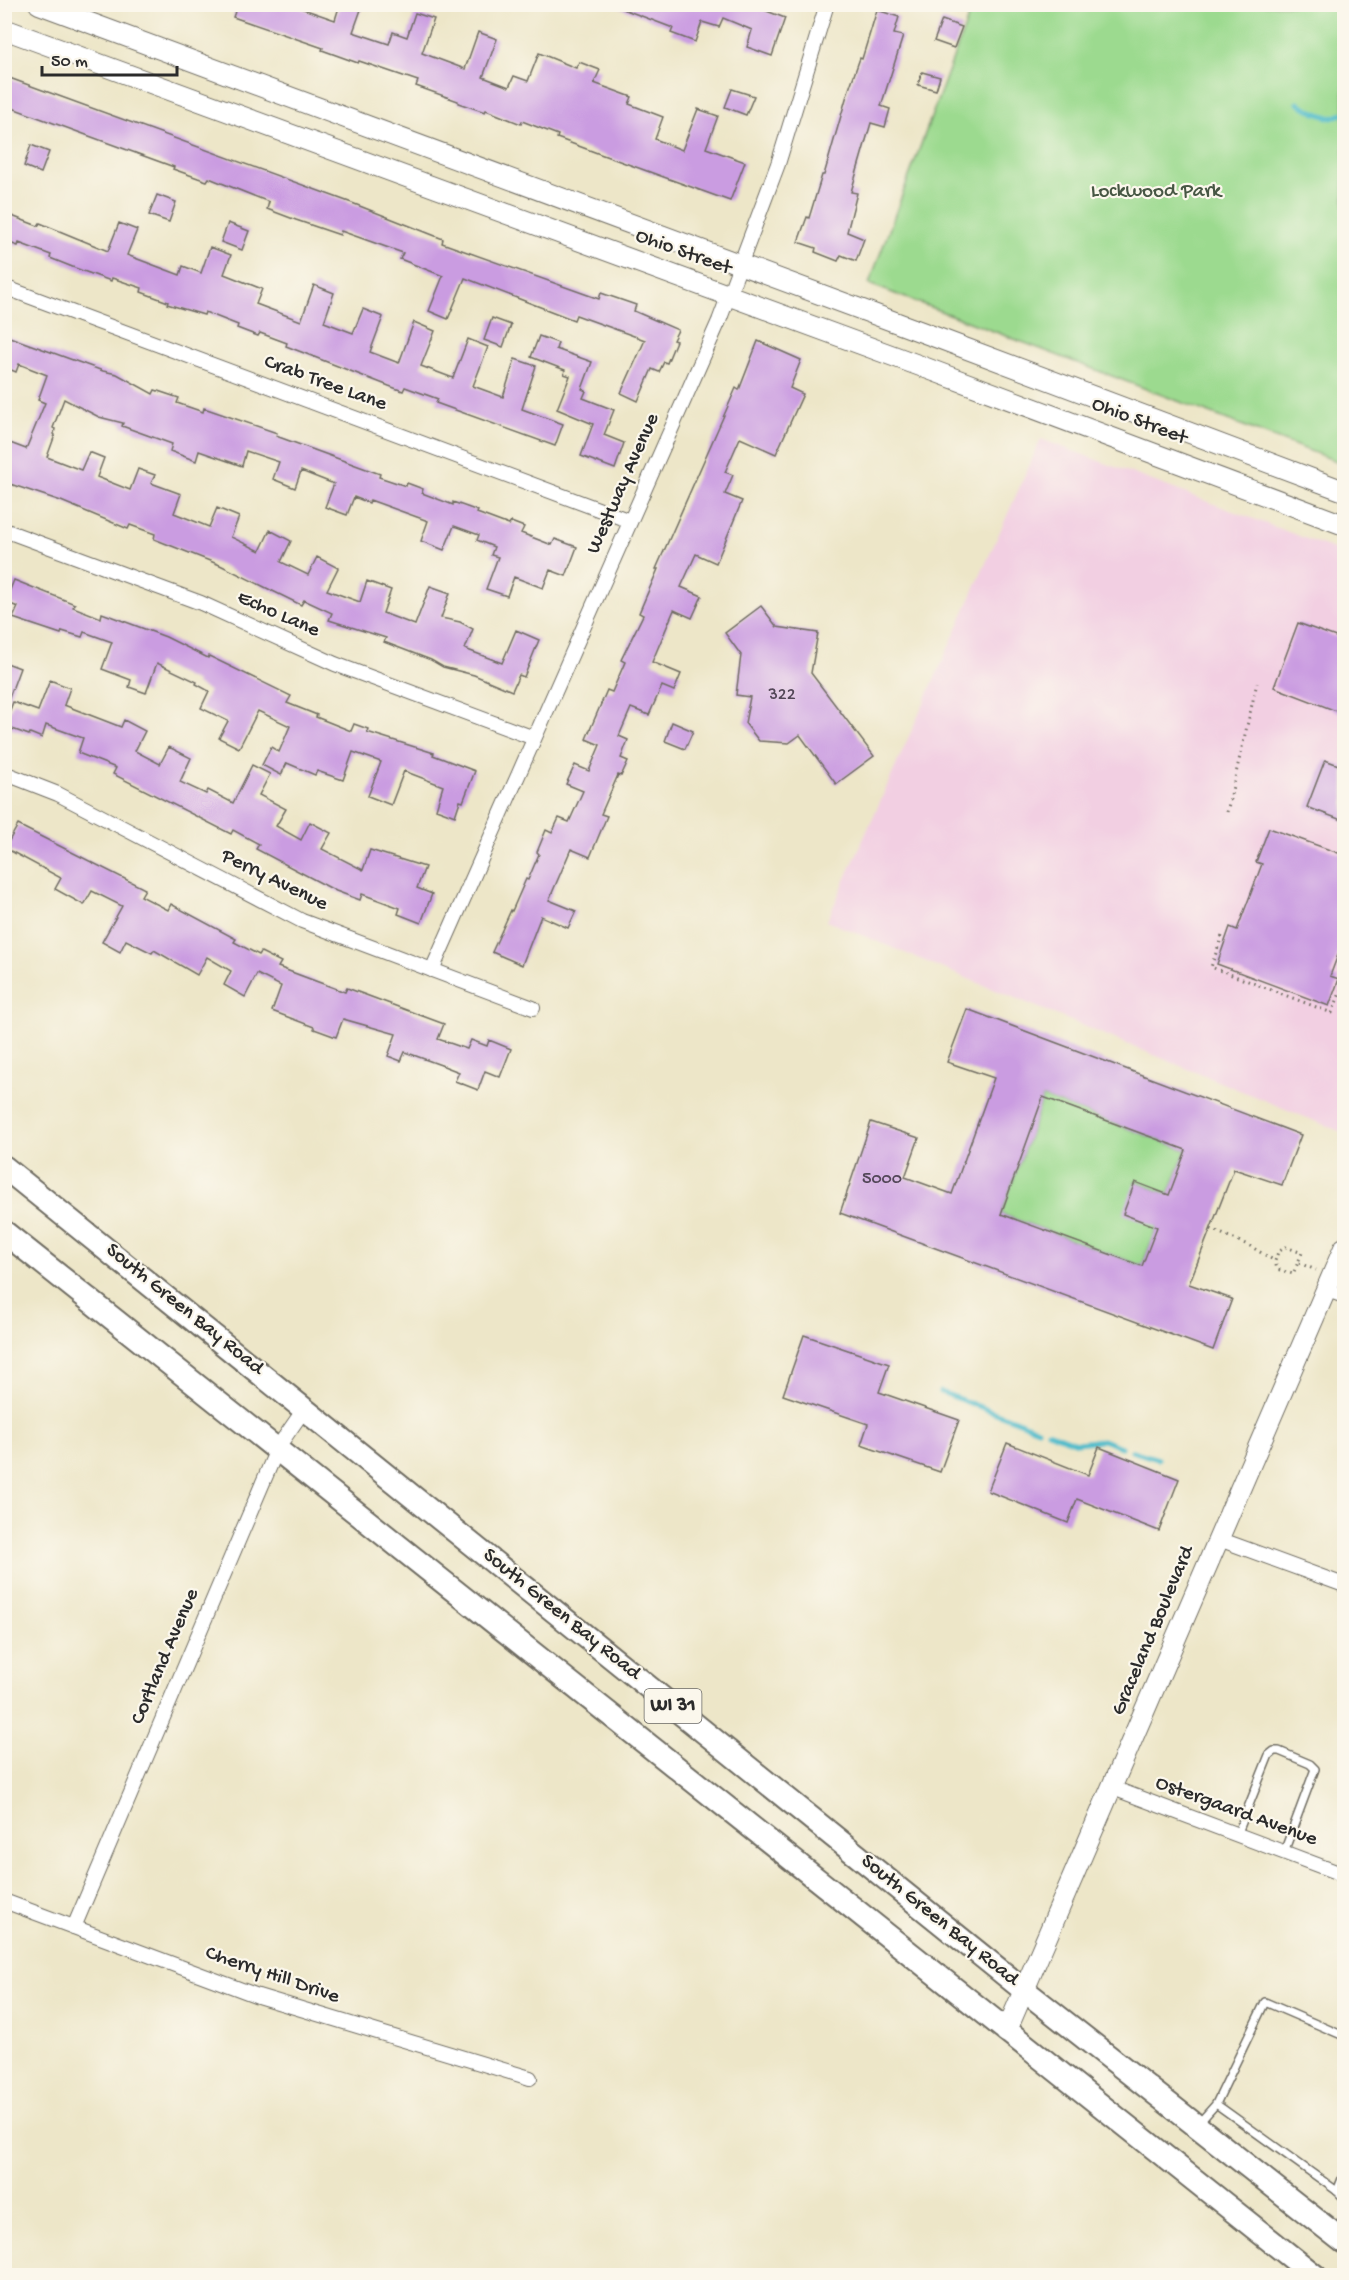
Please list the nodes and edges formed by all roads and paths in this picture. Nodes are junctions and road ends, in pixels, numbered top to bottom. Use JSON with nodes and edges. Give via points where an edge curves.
{"nodes":[{"id":1,"x":39,"y":4,"type":"edge"},
{"id":2,"x":827,"y":4,"type":"edge"},
{"id":3,"x":4,"y":29,"type":"edge"},
{"id":4,"x":182,"y":58,"type":"junction"},
{"id":5,"x":170,"y":90,"type":"junction"},
{"id":6,"x":433,"y":151,"type":"junction"},
{"id":7,"x":421,"y":182,"type":"junction"},
{"id":8,"x":740,"y":265,"type":"junction"},
{"id":9,"x":4,"y":287,"type":"edge"},
{"id":10,"x":729,"y":295,"type":"junction"},
{"id":11,"x":1310,"y":478,"type":"junction"},
{"id":12,"x":1344,"y":491,"type":"edge"},
{"id":13,"x":1299,"y":508,"type":"junction"},
{"id":14,"x":630,"y":521,"type":"junction"},
{"id":15,"x":1344,"y":525,"type":"edge"},
{"id":16,"x":4,"y":530,"type":"edge"},
{"id":17,"x":1257,"y":684,"type":"dead end"},
{"id":18,"x":534,"y":738,"type":"junction"},
{"id":19,"x":4,"y":773,"type":"edge"},
{"id":20,"x":1227,"y":812,"type":"dead end"},
{"id":21,"x":1222,"y":936,"type":"dead end"},
{"id":22,"x":432,"y":970,"type":"junction"},
{"id":23,"x":1344,"y":983,"type":"edge"},
{"id":24,"x":1342,"y":996,"type":"edge"},
{"id":25,"x":533,"y":1008,"type":"dead end"},
{"id":26,"x":4,"y":1167,"type":"edge"},
{"id":27,"x":1211,"y":1229,"type":"dead end"},
{"id":28,"x":4,"y":1232,"type":"edge"},
{"id":29,"x":1344,"y":1248,"type":"edge"},
{"id":30,"x":1275,"y":1261,"type":"junction"},
{"id":31,"x":1336,"y":1293,"type":"edge"},
{"id":32,"x":305,"y":1408,"type":"junction"},
{"id":33,"x":278,"y":1447,"type":"junction"},
{"id":34,"x":1220,"y":1539,"type":"junction"},
{"id":35,"x":1344,"y":1586,"type":"edge"},
{"id":36,"x":1113,"y":1788,"type":"junction"},
{"id":37,"x":1238,"y":1834,"type":"junction"},
{"id":38,"x":1284,"y":1852,"type":"junction"},
{"id":39,"x":1344,"y":1875,"type":"edge"},
{"id":40,"x":4,"y":1901,"type":"edge"},
{"id":41,"x":74,"y":1927,"type":"junction"},
{"id":42,"x":1024,"y":1990,"type":"junction"},
{"id":43,"x":1006,"y":2032,"type":"junction"},
{"id":44,"x":1344,"y":2036,"type":"edge"},
{"id":45,"x":530,"y":2078,"type":"dead end"},
{"id":46,"x":1216,"y":2104,"type":"junction"},
{"id":47,"x":1198,"y":2125,"type":"junction"},
{"id":48,"x":1344,"y":2175,"type":"edge"},
{"id":49,"x":1338,"y":2191,"type":"junction"},
{"id":50,"x":1344,"y":2198,"type":"edge"},
{"id":51,"x":1344,"y":2242,"type":"edge"},
{"id":52,"x":1315,"y":2276,"type":"edge"}],
"edges":[{"from":1,"to":4,"type":"street","name":"Ohio Street"},
{"from":2,"to":8,"type":"street","name":"Westway Avenue","via":[[778,164]]},
{"from":3,"to":5,"type":"street","name":"Ohio Street"},
{"from":4,"to":5,"type":"street"},
{"from":4,"to":6,"type":"street","name":"Ohio Street"},
{"from":5,"to":7,"type":"street","name":"Ohio Street"},
{"from":6,"to":7,"type":"street"},
{"from":6,"to":8,"type":"street","name":"Ohio Street"},
{"from":7,"to":10,"type":"street","name":"Ohio Street"},
{"from":8,"to":10,"type":"street","name":"Westway Avenue"},
{"from":8,"to":11,"type":"street","name":"Ohio Street"},
{"from":9,"to":14,"type":"street","name":"Crab Tree Lane"},
{"from":10,"to":13,"type":"street","name":"Ohio Street"},
{"from":10,"to":14,"type":"street","name":"Westway Avenue"},
{"from":11,"to":12,"type":"street","name":"Ohio Street"},
{"from":11,"to":13,"type":"street"},
{"from":13,"to":15,"type":"street","name":"Ohio Street"},
{"from":14,"to":18,"type":"street","name":"Westway Avenue"},
{"from":16,"to":18,"type":"street","name":"Echo Lane","via":[[201,603],[335,664]]},
{"from":17,"to":20,"type":"path"},
{"from":18,"to":22,"type":"street","name":"Westway Avenue"},
{"from":19,"to":22,"type":"street","name":"Perry Avenue","via":[[58,794],[302,921]]},
{"from":21,"to":24,"type":"path","via":[[1212,967],[1332,1013]]},
{"from":22,"to":25,"type":"street","name":"Perry Avenue"},
{"from":23,"to":24,"type":"path"},
{"from":26,"to":32,"type":"main road","name":"South Green Bay Road","number":"WI 31"},
{"from":27,"to":30,"type":"path"},
{"from":28,"to":33,"type":"main road","name":"South Green Bay Road","number":"WI 31"},
{"from":29,"to":31,"type":"street","name":"Graceland Boulevard"},
{"from":30,"to":30,"type":"path","via":[[1278,1252],[1286,1247],[1302,1253],[1293,1274],[1277,1269]]},
{"from":31,"to":34,"type":"street","name":"Graceland Boulevard"},
{"from":32,"to":33,"type":"street","name":"Cortland Avenue"},
{"from":32,"to":42,"type":"main road","name":"South Green Bay Road","number":"WI 31"},
{"from":33,"to":41,"type":"street","name":"Cortland Avenue"},
{"from":33,"to":43,"type":"main road","name":"South Green Bay Road","number":"WI 31"},
{"from":34,"to":35,"type":"street"},
{"from":34,"to":36,"type":"street","name":"Graceland Boulevard"},
{"from":36,"to":37,"type":"street","name":"Ostergaard Avenue"},
{"from":36,"to":42,"type":"street","name":"Graceland Boulevard"},
{"from":37,"to":38,"type":"street","name":"Ostergaard Avenue"},
{"from":37,"to":38,"type":"lane","via":[[1269,1755],[1279,1751],[1315,1769]]},
{"from":38,"to":39,"type":"street","name":"Ostergaard Avenue"},
{"from":40,"to":41,"type":"street","name":"Cherry Hill Drive"},
{"from":41,"to":45,"type":"street","name":"Cherry Hill Drive","via":[[258,1996]]},
{"from":42,"to":43,"type":"street","name":"Graceland Boulevard"},
{"from":42,"to":47,"type":"main road","name":"South Green Bay Road","number":"WI 31"},
{"from":43,"to":52,"type":"main road","name":"South Green Bay Road","number":"WI 31"},
{"from":44,"to":46,"type":"lane","via":[[1265,2002]]},
{"from":46,"to":47,"type":"lane"},
{"from":46,"to":49,"type":"lane"},
{"from":47,"to":51,"type":"main road","name":"South Green Bay Road","number":"WI 31"},
{"from":48,"to":49,"type":"lane"},
{"from":49,"to":50,"type":"lane"}]}
